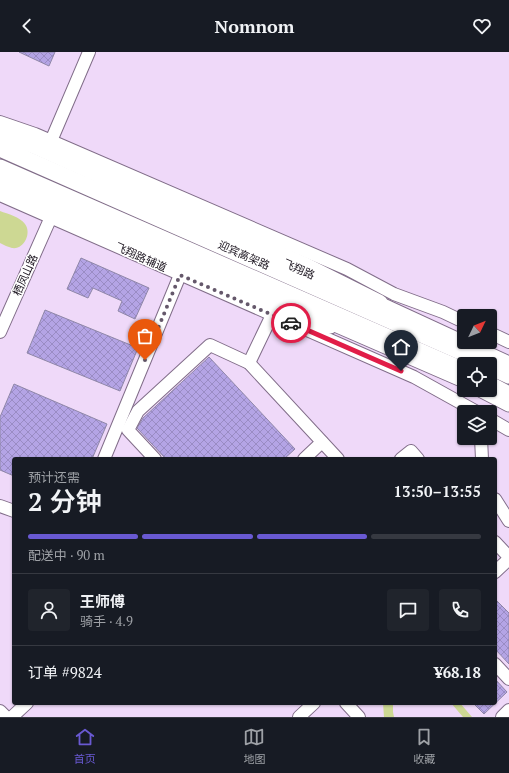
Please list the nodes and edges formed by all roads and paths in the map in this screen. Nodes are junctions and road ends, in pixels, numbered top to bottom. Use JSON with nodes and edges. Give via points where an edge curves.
{"nodes":[{"id":1,"x":89,"y":52,"type":"edge"},
{"id":2,"x":0,"y":122,"type":"edge"},
{"id":3,"x":0,"y":132,"type":"edge"},
{"id":4,"x":0,"y":138,"type":"edge"},
{"id":5,"x":51,"y":141,"type":"junction"},
{"id":6,"x":0,"y":148,"type":"edge"},
{"id":7,"x":0,"y":168,"type":"edge"},
{"id":8,"x":0,"y":177,"type":"edge"},
{"id":9,"x":0,"y":184,"type":"edge"},
{"id":10,"x":0,"y":195,"type":"edge"},
{"id":11,"x":51,"y":217,"type":"junction"},
{"id":12,"x":180,"y":275,"type":"junction"},
{"id":13,"x":386,"y":307,"type":"junction"},
{"id":14,"x":272,"y":315,"type":"junction"},
{"id":15,"x":457,"y":319,"type":"edge"},
{"id":16,"x":0,"y":332,"type":"edge"},
{"id":17,"x":497,"y":336,"type":"edge"},
{"id":18,"x":509,"y":342,"type":"edge"},
{"id":19,"x":377,"y":343,"type":"junction"},
{"id":20,"x":473,"y":357,"type":"edge"},
{"id":21,"x":249,"y":363,"type":"junction"},
{"id":22,"x":504,"y":366,"type":"edge"},
{"id":23,"x":457,"y":368,"type":"edge"},
{"id":24,"x":457,"y":377,"type":"edge"},
{"id":25,"x":497,"y":388,"type":"edge"},
{"id":26,"x":509,"y":395,"type":"edge"},
{"id":27,"x":496,"y":397,"type":"edge"},
{"id":28,"x":509,"y":404,"type":"edge"},
{"id":29,"x":465,"y":405,"type":"edge"},
{"id":30,"x":497,"y":423,"type":"edge"},
{"id":31,"x":509,"y":430,"type":"edge"},
{"id":32,"x":322,"y":442,"type":"junction"},
{"id":33,"x":481,"y":445,"type":"edge"},
{"id":34,"x":105,"y":457,"type":"edge"},
{"id":35,"x":153,"y":457,"type":"edge"},
{"id":36,"x":306,"y":457,"type":"edge"},
{"id":37,"x":336,"y":457,"type":"edge"},
{"id":38,"x":403,"y":457,"type":"edge"},
{"id":39,"x":416,"y":457,"type":"edge"},
{"id":40,"x":482,"y":457,"type":"edge"},
{"id":41,"x":497,"y":502,"type":"edge"},
{"id":42,"x":0,"y":506,"type":"edge"},
{"id":43,"x":12,"y":510,"type":"edge"},
{"id":44,"x":509,"y":521,"type":"edge"},
{"id":45,"x":497,"y":544,"type":"edge"},
{"id":46,"x":509,"y":558,"type":"edge"},
{"id":47,"x":497,"y":570,"type":"edge"},
{"id":48,"x":497,"y":666,"type":"edge"},
{"id":49,"x":509,"y":679,"type":"edge"},
{"id":50,"x":25,"y":705,"type":"edge"},
{"id":51,"x":312,"y":705,"type":"edge"},
{"id":52,"x":348,"y":705,"type":"edge"},
{"id":53,"x":509,"y":710,"type":"edge"},
{"id":54,"x":0,"y":711,"type":"edge"},
{"id":55,"x":6,"y":717,"type":"edge"},
{"id":56,"x":12,"y":717,"type":"edge"},
{"id":57,"x":299,"y":717,"type":"edge"},
{"id":58,"x":359,"y":717,"type":"edge"},
{"id":59,"x":502,"y":717,"type":"edge"}],
"edges":[{"from":1,"to":5,"type":"street"},
{"from":2,"to":5,"type":"street"},
{"from":3,"to":13,"type":"highway","via":[[305,266]]},
{"from":4,"to":13,"type":"main road","name":"飞翔路"},
{"from":5,"to":15,"type":"street","via":[[347,269],[394,294]]},
{"from":6,"to":20,"type":"highway","name":"迎宾高架路"},
{"from":7,"to":23,"type":"highway","name":"迎宾高架路"},
{"from":8,"to":19,"type":"main road"},
{"from":9,"to":19,"type":"highway","via":[[230,286]]},
{"from":10,"to":11,"type":"street","name":"飞翔路辅道"},
{"from":11,"to":12,"type":"street","name":"飞翔路辅道"},
{"from":11,"to":16,"type":"street","name":"栖凤山路"},
{"from":12,"to":14,"type":"street","name":"飞翔路辅道"},
{"from":12,"to":34,"type":"street"},
{"from":13,"to":22,"type":"main road","name":"飞翔路"},
{"from":14,"to":21,"type":"street"},
{"from":14,"to":29,"type":"street","name":"飞翔路辅道","via":[[414,377]]},
{"from":17,"to":18,"type":"street"},
{"from":19,"to":24,"type":"main road"},
{"from":21,"to":32,"type":"street"},
{"from":21,"to":35,"type":"street","via":[[210,345],[138,411],[128,430]]},
{"from":25,"to":26,"type":"highway"},
{"from":27,"to":28,"type":"main road"},
{"from":30,"to":31,"type":"street"},
{"from":32,"to":36,"type":"street"},
{"from":32,"to":37,"type":"street"},
{"from":33,"to":40,"type":"street"},
{"from":38,"to":39,"type":"street","via":[[410,450]]},
{"from":41,"to":44,"type":"street"},
{"from":42,"to":43,"type":"street"},
{"from":45,"to":46,"type":"street"},
{"from":46,"to":47,"type":"street"},
{"from":48,"to":49,"type":"street"},
{"from":50,"to":56,"type":"street"},
{"from":51,"to":57,"type":"street"},
{"from":52,"to":58,"type":"street"},
{"from":53,"to":59,"type":"street"},
{"from":54,"to":55,"type":"street"}]}
